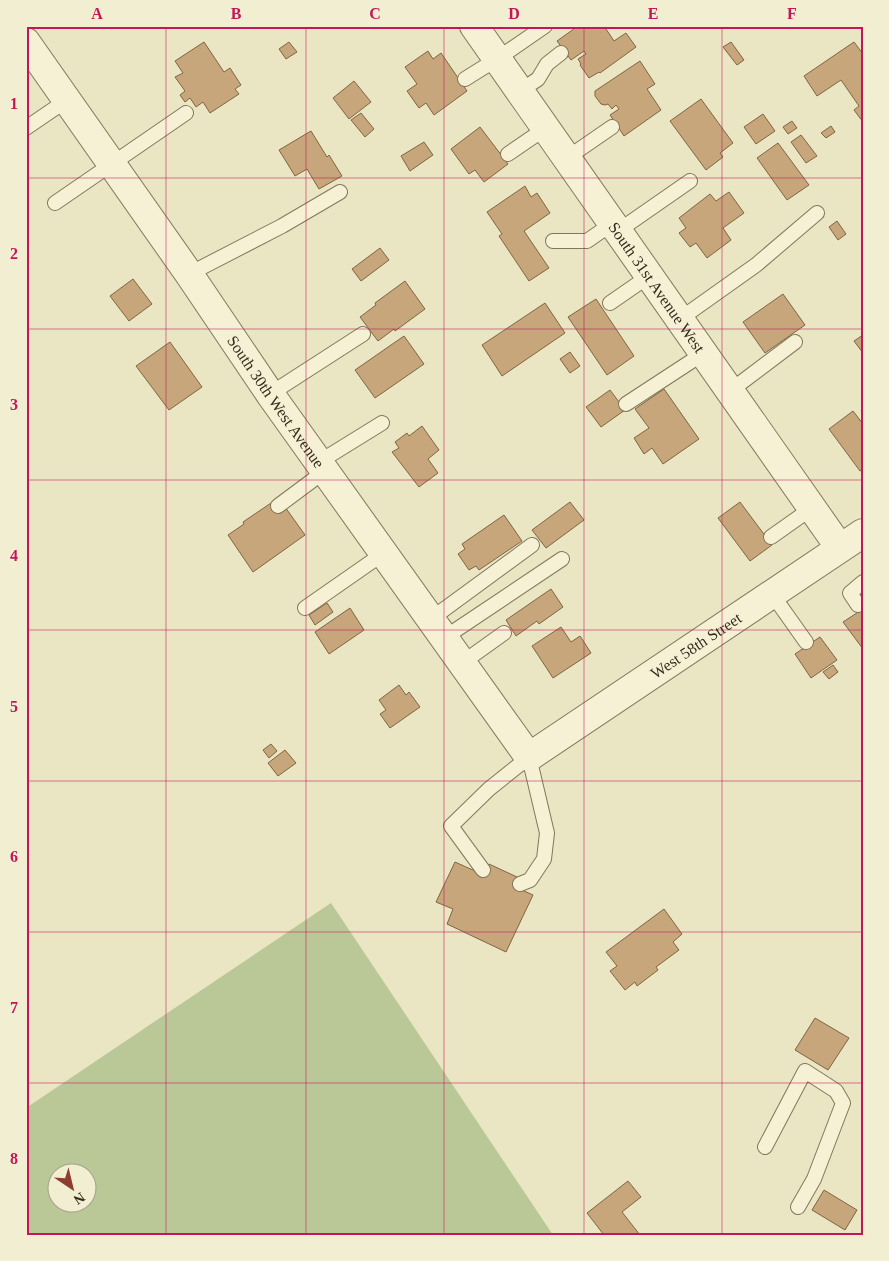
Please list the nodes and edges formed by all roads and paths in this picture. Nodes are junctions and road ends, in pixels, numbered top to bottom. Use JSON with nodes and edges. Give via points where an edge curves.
{"nodes":[{"id":1,"x":474,"y":26,"type":"edge"},
{"id":2,"x":545,"y":26,"type":"edge"},
{"id":3,"x":26,"y":42,"type":"edge"},
{"id":4,"x":561,"y":53,"type":"dead end"},
{"id":5,"x":498,"y":59,"type":"junction"},
{"id":6,"x":465,"y":79,"type":"dead end"},
{"id":7,"x":520,"y":91,"type":"junction"},
{"id":8,"x":67,"y":100,"type":"junction"},
{"id":9,"x":186,"y":113,"type":"dead end"},
{"id":10,"x":612,"y":127,"type":"dead end"},
{"id":11,"x":26,"y":128,"type":"edge"},
{"id":12,"x":546,"y":128,"type":"junction"},
{"id":13,"x":508,"y":154,"type":"dead end"},
{"id":14,"x":567,"y":158,"type":"junction"},
{"id":15,"x":112,"y":164,"type":"junction"},
{"id":16,"x":690,"y":181,"type":"dead end"},
{"id":17,"x":340,"y":192,"type":"dead end"},
{"id":18,"x":55,"y":203,"type":"dead end"},
{"id":19,"x":817,"y":213,"type":"dead end"},
{"id":20,"x":615,"y":227,"type":"junction"},
{"id":21,"x":553,"y":241,"type":"dead end"},
{"id":22,"x":189,"y":274,"type":"junction"},
{"id":23,"x":649,"y":276,"type":"junction"},
{"id":24,"x":610,"y":303,"type":"dead end"},
{"id":25,"x":680,"y":319,"type":"junction"},
{"id":26,"x":363,"y":334,"type":"dead end"},
{"id":27,"x":795,"y":342,"type":"dead end"},
{"id":28,"x":704,"y":354,"type":"junction"},
{"id":29,"x":730,"y":391,"type":"junction"},
{"id":30,"x":270,"y":394,"type":"junction"},
{"id":31,"x":626,"y":404,"type":"dead end"},
{"id":32,"x":382,"y":423,"type":"dead end"},
{"id":33,"x":322,"y":467,"type":"junction"},
{"id":34,"x":278,"y":506,"type":"dead end"},
{"id":35,"x":812,"y":508,"type":"junction"},
{"id":36,"x":863,"y":532,"type":"edge"},
{"id":37,"x":771,"y":537,"type":"dead end"},
{"id":38,"x":532,"y":544,"type":"dead end"},
{"id":39,"x":840,"y":548,"type":"junction"},
{"id":40,"x":384,"y":553,"type":"junction"},
{"id":41,"x":562,"y":559,"type":"dead end"},
{"id":42,"x":863,"y":582,"type":"edge"},
{"id":43,"x":772,"y":594,"type":"junction"},
{"id":44,"x":858,"y":605,"type":"dead end"},
{"id":45,"x":306,"y":608,"type":"dead end"},
{"id":46,"x":437,"y":628,"type":"junction"},
{"id":47,"x":504,"y":633,"type":"dead end"},
{"id":48,"x":806,"y":642,"type":"dead end"},
{"id":49,"x":462,"y":663,"type":"junction"},
{"id":50,"x":529,"y":756,"type":"junction"},
{"id":51,"x":483,"y":870,"type":"dead end"},
{"id":52,"x":520,"y":884,"type":"dead end"},
{"id":53,"x":765,"y":1147,"type":"dead end"},
{"id":54,"x":798,"y":1208,"type":"dead end"}],
"edges":[{"from":1,"to":5,"type":"street","name":"South 31st Avenue West"},
{"from":2,"to":5,"type":"lane"},
{"from":3,"to":8,"type":"street","name":"South 30th West Avenue"},
{"from":4,"to":7,"type":"lane","via":[[547,64],[538,79]]},
{"from":5,"to":6,"type":"lane"},
{"from":5,"to":7,"type":"street","name":"South 31st Avenue West"},
{"from":7,"to":12,"type":"street","name":"South 31st Avenue West"},
{"from":8,"to":11,"type":"lane"},
{"from":8,"to":15,"type":"street","name":"South 30th West Avenue"},
{"from":9,"to":15,"type":"lane"},
{"from":10,"to":14,"type":"lane"},
{"from":12,"to":13,"type":"lane"},
{"from":12,"to":14,"type":"street","name":"South 31st Avenue West"},
{"from":14,"to":20,"type":"street","name":"South 31st Avenue West"},
{"from":15,"to":18,"type":"lane"},
{"from":15,"to":22,"type":"street","name":"South 30th West Avenue"},
{"from":16,"to":20,"type":"lane"},
{"from":17,"to":22,"type":"lane"},
{"from":19,"to":25,"type":"lane","via":[[756,265]]},
{"from":20,"to":21,"type":"lane","via":[[588,241]]},
{"from":20,"to":23,"type":"street","name":"South 31st Avenue West"},
{"from":22,"to":30,"type":"street","name":"South 30th West Avenue"},
{"from":23,"to":24,"type":"lane"},
{"from":23,"to":25,"type":"street","name":"South 31st Avenue West"},
{"from":25,"to":28,"type":"street","name":"South 31st Avenue West"},
{"from":26,"to":30,"type":"lane"},
{"from":27,"to":29,"type":"lane"},
{"from":28,"to":29,"type":"street","name":"South 31st Avenue West"},
{"from":28,"to":31,"type":"lane"},
{"from":29,"to":35,"type":"street","name":"South 31st Avenue West"},
{"from":30,"to":33,"type":"street","name":"South 30th West Avenue"},
{"from":32,"to":33,"type":"lane"},
{"from":33,"to":34,"type":"lane"},
{"from":33,"to":40,"type":"street","name":"South 30th West Avenue"},
{"from":35,"to":37,"type":"lane"},
{"from":35,"to":39,"type":"street","name":"South 31st Avenue West"},
{"from":36,"to":39,"type":"street","name":"West 58th Street"},
{"from":38,"to":46,"type":"lane"},
{"from":39,"to":43,"type":"street","name":"West 58th Street"},
{"from":40,"to":45,"type":"lane"},
{"from":40,"to":46,"type":"street","name":"South 30th West Avenue"},
{"from":41,"to":46,"type":"lane"},
{"from":42,"to":44,"type":"lane","via":[[850,593]]},
{"from":43,"to":48,"type":"lane"},
{"from":43,"to":50,"type":"street","name":"West 58th Street"},
{"from":46,"to":49,"type":"street","name":"South 30th West Avenue"},
{"from":47,"to":49,"type":"lane"},
{"from":49,"to":50,"type":"street","name":"South 30th West Avenue"},
{"from":50,"to":51,"type":"lane","via":[[451,826]]},
{"from":50,"to":52,"type":"lane","via":[[546,833],[544,859],[530,880]]},
{"from":53,"to":54,"type":"lane","via":[[806,1071],[836,1092],[843,1103],[814,1180]]}]}
